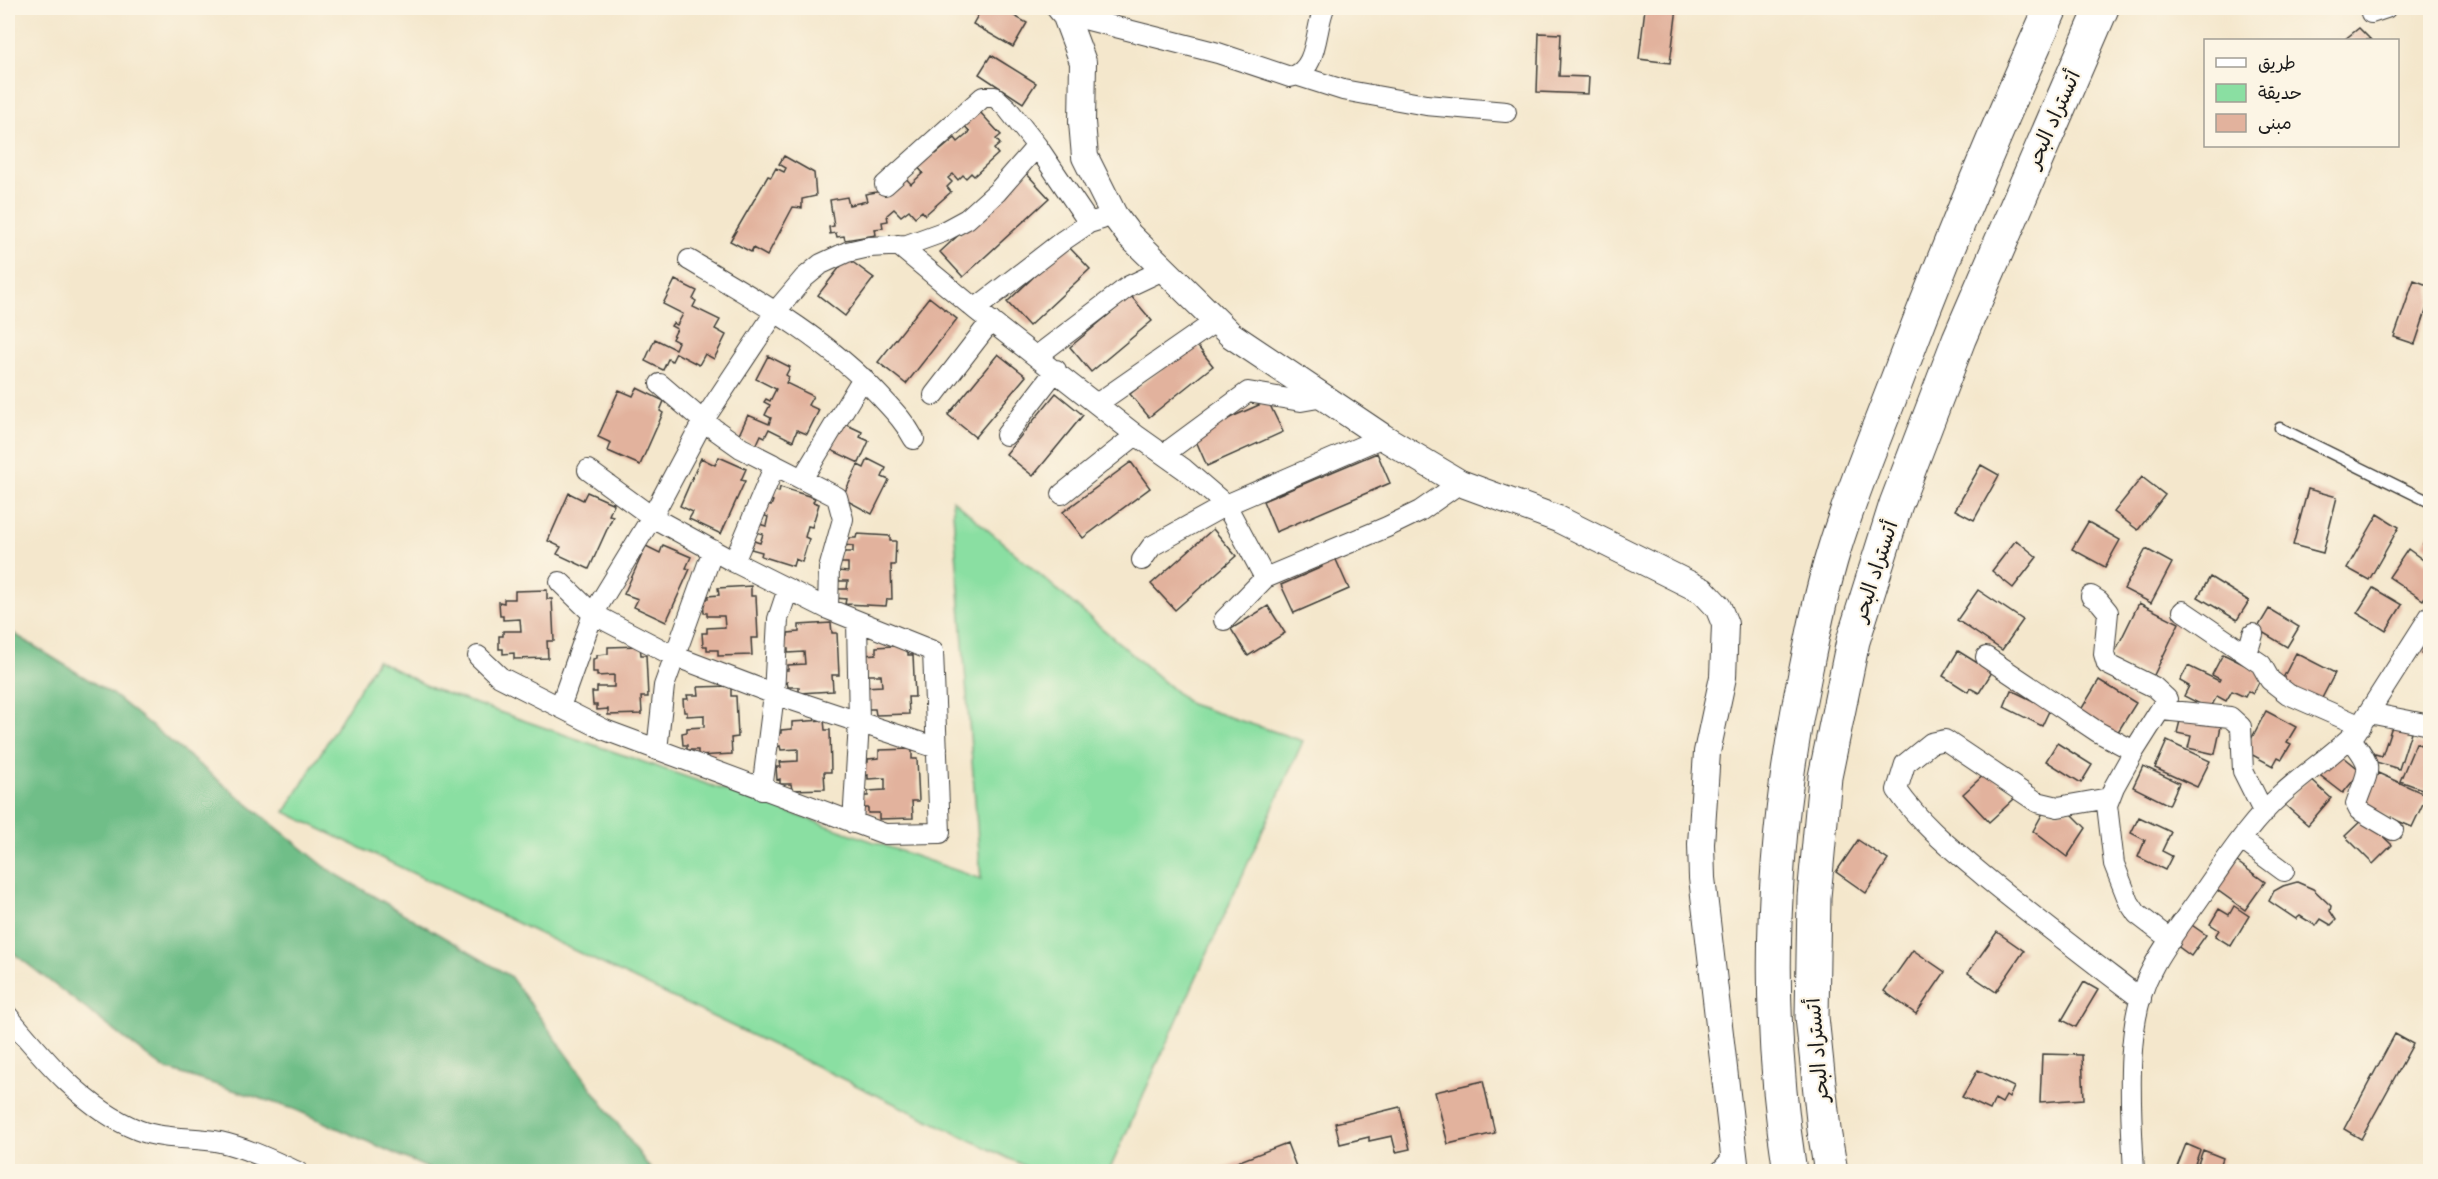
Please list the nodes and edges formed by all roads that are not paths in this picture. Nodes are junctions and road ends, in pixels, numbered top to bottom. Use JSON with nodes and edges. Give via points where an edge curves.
{"nodes":[{"id":1,"x":1324,"y":8,"type":"edge"},
{"id":2,"x":2051,"y":8,"type":"edge"},
{"id":3,"x":2102,"y":8,"type":"edge"},
{"id":4,"x":1063,"y":11,"type":"edge"},
{"id":5,"x":1299,"y":75,"type":"junction"},
{"id":6,"x":1506,"y":112,"type":"dead end"},
{"id":7,"x":1037,"y":146,"type":"junction"},
{"id":8,"x":885,"y":185,"type":"dead end"},
{"id":9,"x":1114,"y":215,"type":"junction"},
{"id":10,"x":1089,"y":223,"type":"junction"},
{"id":11,"x":898,"y":245,"type":"junction"},
{"id":12,"x":689,"y":260,"type":"dead end"},
{"id":13,"x":1163,"y":270,"type":"junction"},
{"id":14,"x":975,"y":309,"type":"junction"},
{"id":15,"x":776,"y":311,"type":"junction"},
{"id":16,"x":991,"y":321,"type":"junction"},
{"id":17,"x":1216,"y":321,"type":"junction"},
{"id":18,"x":1036,"y":356,"type":"junction"},
{"id":19,"x":1056,"y":370,"type":"junction"},
{"id":20,"x":863,"y":378,"type":"junction"},
{"id":21,"x":660,"y":384,"type":"dead end"},
{"id":22,"x":934,"y":395,"type":"dead end"},
{"id":23,"x":1324,"y":397,"type":"junction"},
{"id":24,"x":1098,"y":403,"type":"junction"},
{"id":25,"x":703,"y":421,"type":"junction"},
{"id":26,"x":2280,"y":428,"type":"dead end"},
{"id":27,"x":1006,"y":435,"type":"dead end"},
{"id":28,"x":1136,"y":435,"type":"junction"},
{"id":29,"x":1383,"y":437,"type":"junction"},
{"id":30,"x":914,"y":439,"type":"dead end"},
{"id":31,"x":1164,"y":454,"type":"junction"},
{"id":32,"x":775,"y":465,"type":"junction"},
{"id":33,"x":588,"y":470,"type":"dead end"},
{"id":34,"x":802,"y":479,"type":"junction"},
{"id":35,"x":1460,"y":483,"type":"junction"},
{"id":36,"x":1062,"y":494,"type":"dead end"},
{"id":37,"x":2430,"y":502,"type":"edge"},
{"id":38,"x":1226,"y":505,"type":"junction"},
{"id":39,"x":652,"y":517,"type":"junction"},
{"id":40,"x":712,"y":550,"type":"junction"},
{"id":41,"x":1142,"y":560,"type":"dead end"},
{"id":42,"x":734,"y":562,"type":"junction"},
{"id":43,"x":1265,"y":578,"type":"junction"},
{"id":44,"x":560,"y":582,"type":"dead end"},
{"id":45,"x":788,"y":589,"type":"junction"},
{"id":46,"x":2091,"y":596,"type":"dead end"},
{"id":47,"x":828,"y":609,"type":"junction"},
{"id":48,"x":2183,"y":611,"type":"dead end"},
{"id":49,"x":593,"y":614,"type":"junction"},
{"id":50,"x":2430,"y":616,"type":"edge"},
{"id":51,"x":1224,"y":620,"type":"dead end"},
{"id":52,"x":857,"y":621,"type":"junction"},
{"id":53,"x":2253,"y":634,"type":"dead end"},
{"id":54,"x":2247,"y":654,"type":"junction"},
{"id":55,"x":478,"y":656,"type":"dead end"},
{"id":56,"x":674,"y":656,"type":"junction"},
{"id":57,"x":1986,"y":657,"type":"dead end"},
{"id":58,"x":774,"y":694,"type":"junction"},
{"id":59,"x":560,"y":707,"type":"junction"},
{"id":60,"x":2162,"y":710,"type":"junction"},
{"id":61,"x":859,"y":723,"type":"junction"},
{"id":62,"x":2430,"y":725,"type":"edge"},
{"id":63,"x":2360,"y":726,"type":"junction"},
{"id":64,"x":937,"y":748,"type":"junction"},
{"id":65,"x":657,"y":750,"type":"junction"},
{"id":66,"x":2134,"y":751,"type":"junction"},
{"id":67,"x":762,"y":790,"type":"junction"},
{"id":68,"x":2109,"y":798,"type":"junction"},
{"id":69,"x":2264,"y":813,"type":"junction"},
{"id":70,"x":853,"y":823,"type":"junction"},
{"id":71,"x":2393,"y":830,"type":"dead end"},
{"id":72,"x":2242,"y":840,"type":"junction"},
{"id":73,"x":2284,"y":872,"type":"dead end"},
{"id":74,"x":2171,"y":940,"type":"junction"},
{"id":75,"x":2141,"y":999,"type":"junction"},
{"id":76,"x":8,"y":1016,"type":"edge"},
{"id":77,"x":1730,"y":1166,"type":"edge"},
{"id":78,"x":298,"y":1172,"type":"edge"},
{"id":79,"x":1790,"y":1172,"type":"edge"},
{"id":80,"x":1831,"y":1172,"type":"edge"},
{"id":81,"x":2134,"y":1172,"type":"edge"}],
"edges":[{"from":1,"to":5,"type":"street","via":[[1306,69]]},
{"from":2,"to":79,"type":"highway","name":"أتستراد البحر","via":[[1941,264],[1834,550],[1816,619],[1784,790],[1775,894],[1779,1080]]},
{"from":3,"to":80,"type":"highway","name":"أتستراد البحر","via":[[1959,339],[1896,504],[1853,641],[1825,777],[1813,918],[1812,1017]]},
{"from":4,"to":5,"type":"street","via":[[1218,53],[1281,76]]},
{"from":4,"to":9,"type":"street","via":[[1083,62],[1085,157]]},
{"from":5,"to":6,"type":"street","via":[[1355,93],[1425,105]]},
{"from":7,"to":8,"type":"street","via":[[995,97],[983,97]]},
{"from":7,"to":10,"type":"street"},
{"from":7,"to":11,"type":"street","via":[[967,219],[921,240]]},
{"from":9,"to":10,"type":"street"},
{"from":9,"to":13,"type":"street"},
{"from":10,"to":14,"type":"street"},
{"from":11,"to":14,"type":"street"},
{"from":11,"to":15,"type":"street","via":[[847,252],[821,264]]},
{"from":12,"to":15,"type":"street"},
{"from":13,"to":17,"type":"street"},
{"from":13,"to":18,"type":"street","via":[[1129,286]]},
{"from":14,"to":16,"type":"street"},
{"from":15,"to":20,"type":"street","via":[[827,346]]},
{"from":15,"to":25,"type":"street"},
{"from":16,"to":18,"type":"street"},
{"from":16,"to":22,"type":"street"},
{"from":17,"to":23,"type":"street"},
{"from":17,"to":24,"type":"street"},
{"from":18,"to":19,"type":"street"},
{"from":19,"to":24,"type":"street"},
{"from":19,"to":27,"type":"street"},
{"from":20,"to":30,"type":"street","via":[[906,423]]},
{"from":20,"to":34,"type":"street"},
{"from":21,"to":25,"type":"street"},
{"from":23,"to":29,"type":"street"},
{"from":23,"to":31,"type":"street","via":[[1300,401],[1248,392]]},
{"from":24,"to":28,"type":"street"},
{"from":25,"to":32,"type":"street","via":[[741,448]]},
{"from":25,"to":39,"type":"street"},
{"from":26,"to":37,"type":"lane"},
{"from":28,"to":31,"type":"street"},
{"from":28,"to":36,"type":"street"},
{"from":29,"to":35,"type":"street"},
{"from":29,"to":38,"type":"street"},
{"from":31,"to":38,"type":"street"},
{"from":32,"to":34,"type":"street"},
{"from":32,"to":42,"type":"street"},
{"from":33,"to":39,"type":"street"},
{"from":34,"to":47,"type":"street","via":[[837,497],[843,519],[829,569]]},
{"from":35,"to":43,"type":"street","via":[[1420,511]]},
{"from":35,"to":77,"type":"street","via":[[1558,519],[1703,591],[1718,607],[1725,624],[1723,676],[1707,752],[1701,844]]},
{"from":38,"to":41,"type":"street","via":[[1152,546]]},
{"from":38,"to":43,"type":"street"},
{"from":39,"to":40,"type":"street"},
{"from":39,"to":49,"type":"street"},
{"from":40,"to":42,"type":"street"},
{"from":40,"to":56,"type":"street"},
{"from":42,"to":45,"type":"street"},
{"from":43,"to":51,"type":"street"},
{"from":44,"to":49,"type":"street"},
{"from":45,"to":47,"type":"street"},
{"from":45,"to":58,"type":"street","via":[[778,619]]},
{"from":46,"to":60,"type":"street","via":[[2108,612],[2104,654],[2107,664],[2165,695],[2167,701]]},
{"from":47,"to":52,"type":"street"},
{"from":48,"to":54,"type":"street"},
{"from":49,"to":56,"type":"street"},
{"from":49,"to":59,"type":"street"},
{"from":50,"to":63,"type":"street"},
{"from":52,"to":61,"type":"street"},
{"from":52,"to":64,"type":"street","via":[[933,651]]},
{"from":53,"to":54,"type":"street"},
{"from":54,"to":63,"type":"street","via":[[2288,694]]},
{"from":55,"to":59,"type":"street","via":[[500,677]]},
{"from":56,"to":58,"type":"street"},
{"from":56,"to":65,"type":"street","via":[[664,686]]},
{"from":57,"to":66,"type":"street","via":[[2098,732]]},
{"from":58,"to":61,"type":"street"},
{"from":58,"to":67,"type":"street"},
{"from":59,"to":65,"type":"street"},
{"from":60,"to":66,"type":"street"},
{"from":60,"to":69,"type":"street","via":[[2230,717],[2239,723],[2243,771]]},
{"from":61,"to":64,"type":"street"},
{"from":61,"to":70,"type":"street"},
{"from":62,"to":63,"type":"street"},
{"from":63,"to":69,"type":"street"},
{"from":63,"to":71,"type":"street","via":[[2368,773],[2356,804],[2359,810]]},
{"from":64,"to":70,"type":"street","via":[[940,833],[885,834]]},
{"from":65,"to":67,"type":"street"},
{"from":66,"to":68,"type":"street"},
{"from":67,"to":70,"type":"street"},
{"from":68,"to":74,"type":"street","via":[[2114,864],[2121,884],[2137,914]]},
{"from":68,"to":75,"type":"street","via":[[2058,807],[2037,802],[1945,740],[1931,743],[1905,764],[1897,790],[1912,813],[1938,837]]},
{"from":69,"to":72,"type":"street"},
{"from":72,"to":73,"type":"street"},
{"from":72,"to":74,"type":"street"},
{"from":74,"to":75,"type":"street","via":[[2151,970]]},
{"from":75,"to":81,"type":"street","via":[[2131,1070]]},
{"from":76,"to":78,"type":"street","via":[[68,1083],[138,1130],[220,1142]]}]}
